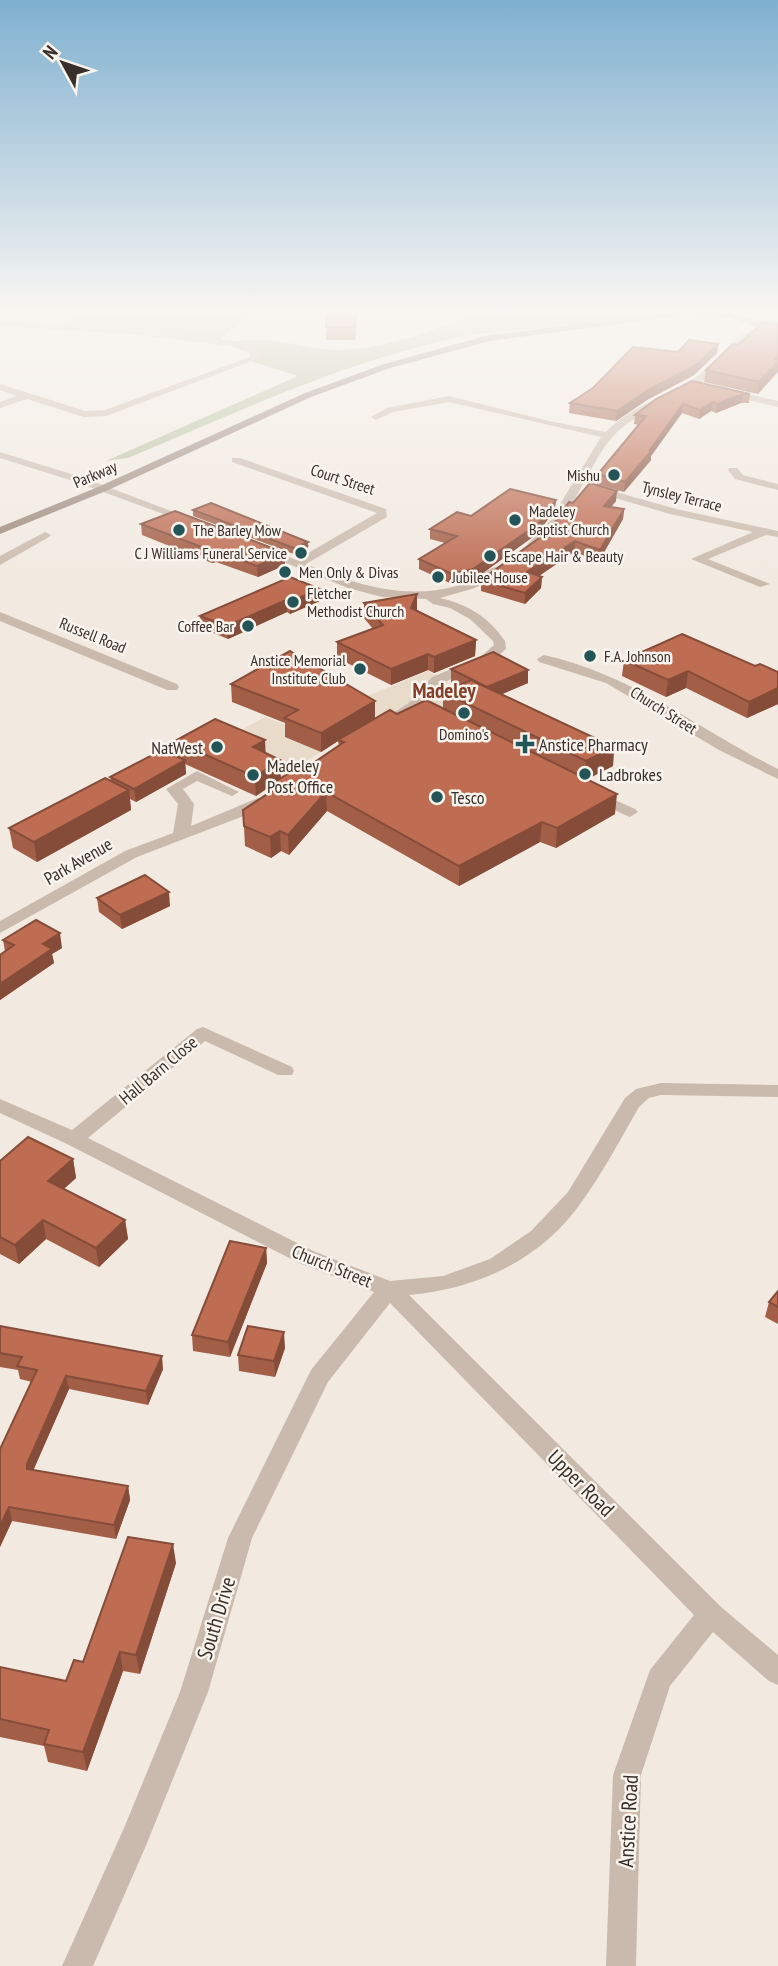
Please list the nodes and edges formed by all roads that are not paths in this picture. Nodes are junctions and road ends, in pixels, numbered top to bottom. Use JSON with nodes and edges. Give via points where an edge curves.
{"nodes":[{"id":1,"x":55,"y":405,"type":"edge"},
{"id":2,"x":128,"y":405,"type":"edge"},
{"id":3,"x":287,"y":405,"type":"edge"},
{"id":4,"x":418,"y":405,"type":"edge"},
{"id":5,"x":472,"y":405,"type":"edge"},
{"id":6,"x":650,"y":405,"type":"edge"},
{"id":7,"x":376,"y":417,"type":"dead end"},
{"id":8,"x":607,"y":435,"type":"junction"},
{"id":9,"x":0,"y":455,"type":"edge"},
{"id":10,"x":236,"y":460,"type":"dead end"},
{"id":11,"x":733,"y":470,"type":"dead end"},
{"id":12,"x":578,"y":484,"type":"junction"},
{"id":13,"x":778,"y":487,"type":"edge"},
{"id":14,"x":102,"y":489,"type":"junction"},
{"id":15,"x":203,"y":525,"type":"edge"},
{"id":16,"x":0,"y":531,"type":"edge"},
{"id":17,"x":763,"y":532,"type":"junction"},
{"id":18,"x":778,"y":534,"type":"edge"},
{"id":19,"x":45,"y":535,"type":"dead end"},
{"id":20,"x":249,"y":544,"type":"edge"},
{"id":21,"x":0,"y":561,"type":"edge"},
{"id":22,"x":298,"y":564,"type":"junction"},
{"id":23,"x":764,"y":583,"type":"dead end"},
{"id":24,"x":456,"y":598,"type":"junction"},
{"id":25,"x":0,"y":616,"type":"edge"},
{"id":26,"x":544,"y":659,"type":"dead end"},
{"id":27,"x":173,"y":687,"type":"dead end"},
{"id":28,"x":384,"y":725,"type":"edge"},
{"id":29,"x":778,"y":775,"type":"edge"},
{"id":30,"x":582,"y":788,"type":"edge"},
{"id":31,"x":232,"y":792,"type":"dead end"},
{"id":32,"x":275,"y":792,"type":"edge"},
{"id":33,"x":630,"y":812,"type":"dead end"},
{"id":34,"x":179,"y":836,"type":"junction"},
{"id":35,"x":0,"y":928,"type":"edge"},
{"id":36,"x":285,"y":1071,"type":"dead end"},
{"id":37,"x":778,"y":1091,"type":"edge"},
{"id":38,"x":0,"y":1105,"type":"edge"},
{"id":39,"x":74,"y":1139,"type":"junction"},
{"id":40,"x":389,"y":1289,"type":"junction"},
{"id":41,"x":711,"y":1614,"type":"junction"},
{"id":42,"x":778,"y":1672,"type":"edge"},
{"id":43,"x":77,"y":1966,"type":"edge"},
{"id":44,"x":621,"y":1966,"type":"edge"}],
"edges":[{"from":1,"to":2,"type":"street","via":[[84,414],[106,413]]},
{"from":3,"to":14,"type":"street","name":"Parkway"},
{"from":4,"to":7,"type":"street"},
{"from":5,"to":8,"type":"street"},
{"from":6,"to":8,"type":"street"},
{"from":8,"to":12,"type":"street"},
{"from":9,"to":14,"type":"street"},
{"from":10,"to":22,"type":"street","name":"Court Street","via":[[382,511],[383,515]]},
{"from":11,"to":13,"type":"street","via":[[739,477]]},
{"from":12,"to":17,"type":"street","name":"Tynsley Terrace"},
{"from":12,"to":24,"type":"street","via":[[543,538]]},
{"from":14,"to":15,"type":"street"},
{"from":14,"to":16,"type":"street","name":"Parkway"},
{"from":17,"to":18,"type":"street","name":"Tynsley Terrace"},
{"from":17,"to":23,"type":"street","via":[[697,559]]},
{"from":19,"to":21,"type":"street"},
{"from":20,"to":22,"type":"street"},
{"from":22,"to":24,"type":"street","via":[[380,594],[429,597],[440,604]]},
{"from":24,"to":28,"type":"street","via":[[496,634],[501,646],[485,660],[437,680],[420,708]]},
{"from":25,"to":27,"type":"street","name":"Russell Road"},
{"from":26,"to":29,"type":"street","name":"Church Street","via":[[605,675]]},
{"from":30,"to":33,"type":"street"},
{"from":31,"to":34,"type":"street","via":[[197,775],[173,789],[186,801],[187,814]]},
{"from":32,"to":34,"type":"street","name":"Park Avenue","via":[[254,807]]},
{"from":34,"to":35,"type":"street","name":"Park Avenue","via":[[131,854]]},
{"from":36,"to":39,"type":"street","name":"Hall Barn Close","via":[[203,1033]]},
{"from":37,"to":40,"type":"street","name":"Church Street","via":[[661,1089],[643,1093],[575,1197],[538,1236],[498,1265],[444,1284]]},
{"from":38,"to":39,"type":"street","name":"Church Street"},
{"from":39,"to":40,"type":"street","name":"Church Street","via":[[306,1257]]},
{"from":40,"to":41,"type":"street","name":"Upper Road"},
{"from":40,"to":43,"type":"street","name":"South Drive","via":[[319,1376],[240,1538],[194,1692]]},
{"from":41,"to":42,"type":"street","name":"Upper Road"},
{"from":41,"to":44,"type":"street","name":"Anstice Road","via":[[659,1679],[627,1775]]}]}
